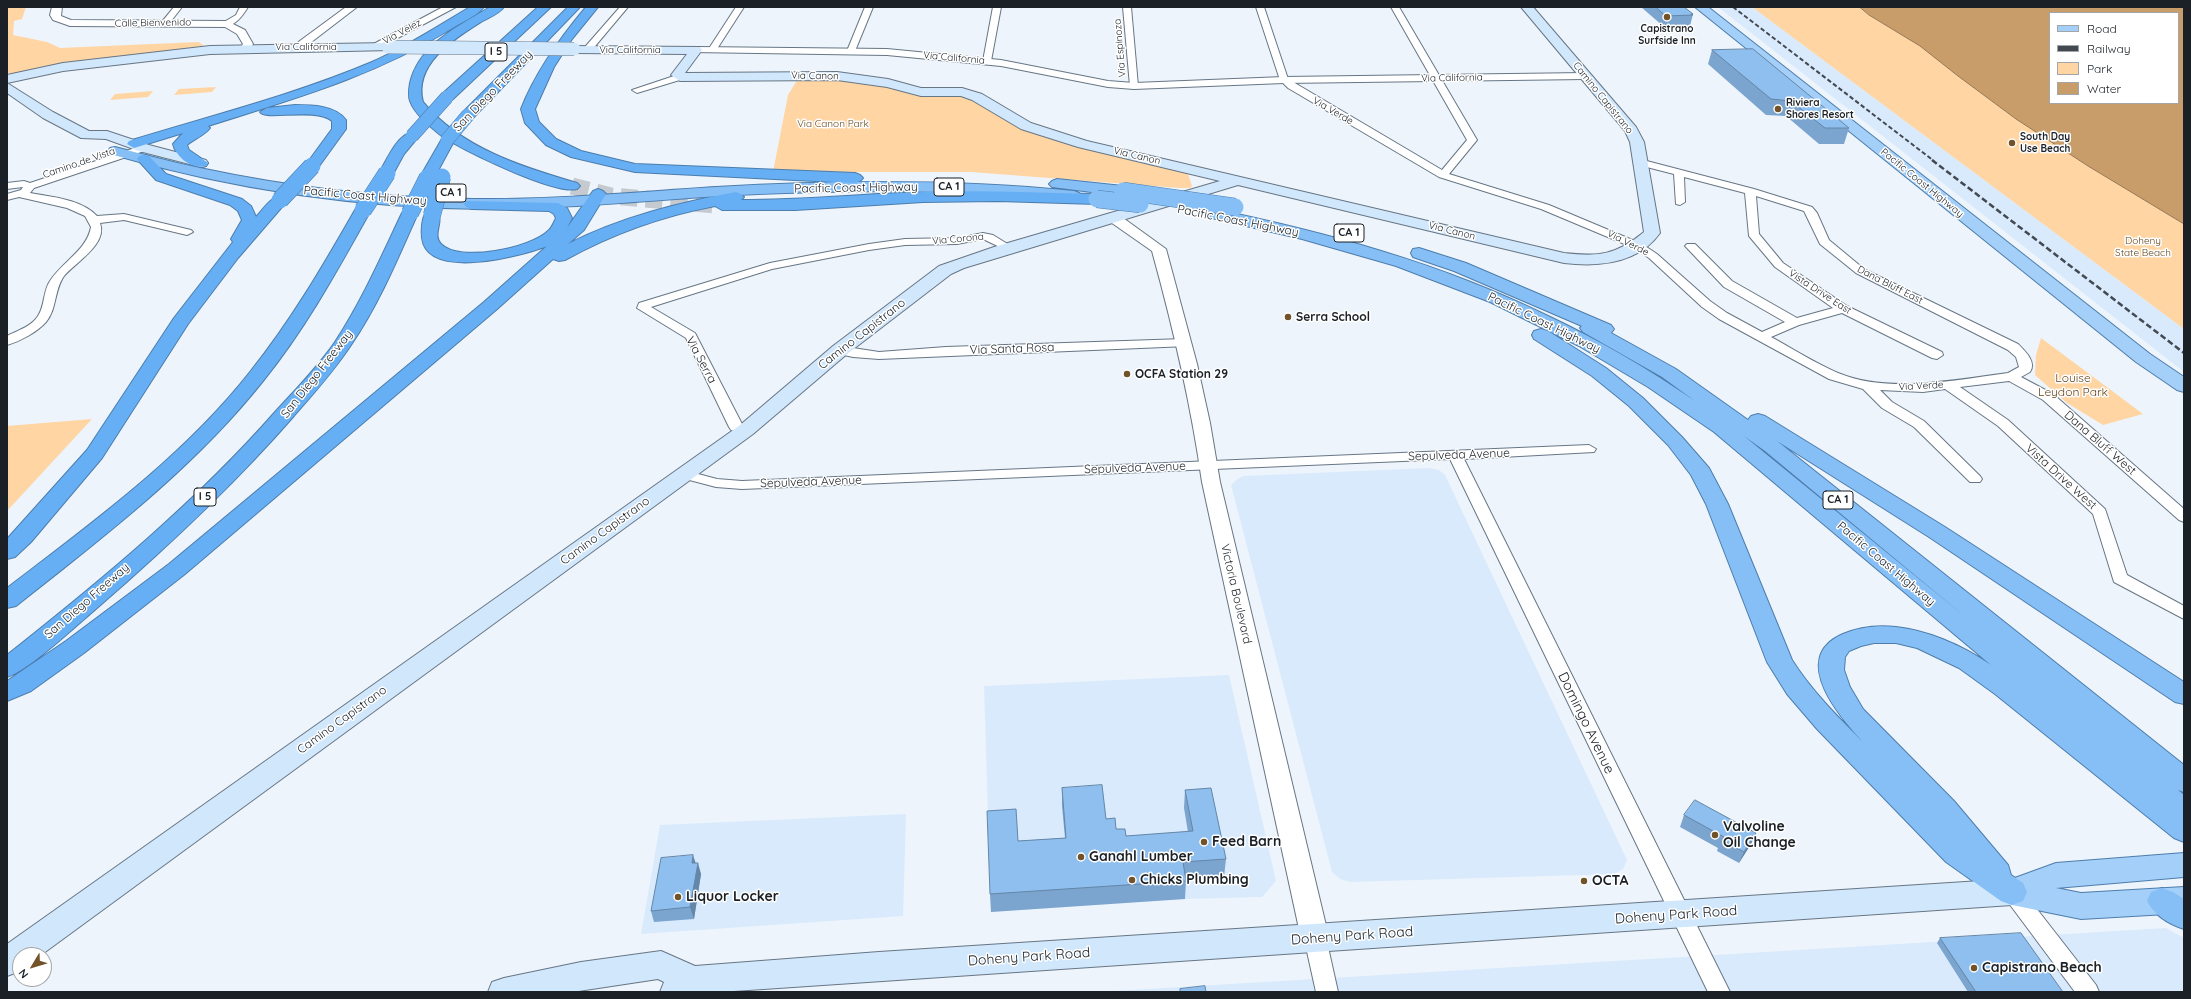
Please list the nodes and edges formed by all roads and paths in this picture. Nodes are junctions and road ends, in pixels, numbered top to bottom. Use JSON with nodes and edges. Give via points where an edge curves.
{"nodes":[{"id":1,"x":57,"y":7,"type":"edge"},
{"id":2,"x":178,"y":7,"type":"edge"},
{"id":3,"x":244,"y":7,"type":"edge"},
{"id":4,"x":352,"y":7,"type":"edge"},
{"id":5,"x":452,"y":7,"type":"edge"},
{"id":6,"x":478,"y":7,"type":"edge"},
{"id":7,"x":498,"y":7,"type":"edge"},
{"id":8,"x":545,"y":7,"type":"edge"},
{"id":9,"x":574,"y":7,"type":"edge"},
{"id":10,"x":592,"y":7,"type":"edge"},
{"id":11,"x":624,"y":7,"type":"edge"},
{"id":12,"x":740,"y":7,"type":"edge"},
{"id":13,"x":869,"y":7,"type":"edge"},
{"id":14,"x":997,"y":7,"type":"edge"},
{"id":15,"x":1127,"y":7,"type":"edge"},
{"id":16,"x":1260,"y":7,"type":"edge"},
{"id":17,"x":1395,"y":7,"type":"edge"},
{"id":18,"x":1527,"y":7,"type":"edge"},
{"id":19,"x":1701,"y":7,"type":"edge"},
{"id":20,"x":165,"y":23,"type":"junction"},
{"id":21,"x":228,"y":24,"type":"junction"},
{"id":22,"x":373,"y":47,"type":"junction"},
{"id":23,"x":245,"y":48,"type":"junction"},
{"id":24,"x":297,"y":48,"type":"junction"},
{"id":25,"x":588,"y":49,"type":"junction"},
{"id":26,"x":696,"y":50,"type":"junction"},
{"id":27,"x":712,"y":50,"type":"junction"},
{"id":28,"x":851,"y":51,"type":"junction"},
{"id":29,"x":987,"y":61,"type":"junction"},
{"id":30,"x":1585,"y":76,"type":"junction"},
{"id":31,"x":680,"y":77,"type":"junction"},
{"id":32,"x":7,"y":79,"type":"edge"},
{"id":33,"x":1435,"y":79,"type":"junction"},
{"id":34,"x":1286,"y":82,"type":"junction"},
{"id":35,"x":1134,"y":86,"type":"junction"},
{"id":36,"x":7,"y":87,"type":"edge"},
{"id":37,"x":637,"y":90,"type":"dead end"},
{"id":38,"x":86,"y":135,"type":"junction"},
{"id":39,"x":133,"y":151,"type":"junction"},
{"id":40,"x":1639,"y":162,"type":"junction"},
{"id":41,"x":201,"y":163,"type":"junction"},
{"id":42,"x":1178,"y":166,"type":"junction"},
{"id":43,"x":1679,"y":172,"type":"junction"},
{"id":44,"x":1443,"y":175,"type":"junction"},
{"id":45,"x":435,"y":177,"type":"junction"},
{"id":46,"x":855,"y":178,"type":"junction"},
{"id":47,"x":1240,"y":180,"type":"junction"},
{"id":48,"x":7,"y":186,"type":"edge"},
{"id":49,"x":572,"y":186,"type":"tunnel mouth"},
{"id":50,"x":25,"y":188,"type":"junction"},
{"id":51,"x":800,"y":188,"type":"junction"},
{"id":52,"x":1283,"y":190,"type":"junction"},
{"id":53,"x":1204,"y":191,"type":"junction"},
{"id":54,"x":1750,"y":191,"type":"junction"},
{"id":55,"x":7,"y":197,"type":"edge"},
{"id":56,"x":596,"y":197,"type":"junction"},
{"id":57,"x":1097,"y":199,"type":"junction"},
{"id":58,"x":1680,"y":202,"type":"dead end"},
{"id":59,"x":472,"y":204,"type":"junction"},
{"id":60,"x":722,"y":205,"type":"tunnel mouth"},
{"id":61,"x":1114,"y":218,"type":"junction"},
{"id":62,"x":94,"y":220,"type":"junction"},
{"id":63,"x":187,"y":232,"type":"dead end"},
{"id":64,"x":1638,"y":246,"type":"junction"},
{"id":65,"x":1691,"y":246,"type":"dead end"},
{"id":66,"x":1008,"y":248,"type":"junction"},
{"id":67,"x":232,"y":254,"type":"junction"},
{"id":68,"x":1392,"y":259,"type":"junction"},
{"id":69,"x":1460,"y":267,"type":"junction"},
{"id":70,"x":530,"y":272,"type":"junction"},
{"id":71,"x":646,"y":305,"type":"joint"},
{"id":72,"x":1843,"y":309,"type":"junction"},
{"id":73,"x":1795,"y":322,"type":"junction"},
{"id":74,"x":1760,"y":337,"type":"junction"},
{"id":75,"x":7,"y":341,"type":"edge"},
{"id":76,"x":1184,"y":343,"type":"junction"},
{"id":77,"x":840,"y":350,"type":"junction"},
{"id":78,"x":1937,"y":355,"type":"dead end"},
{"id":79,"x":2144,"y":358,"type":"junction"},
{"id":80,"x":2011,"y":377,"type":"junction"},
{"id":81,"x":1948,"y":385,"type":"junction"},
{"id":82,"x":1868,"y":386,"type":"junction"},
{"id":83,"x":2184,"y":386,"type":"edge"},
{"id":84,"x":2184,"y":400,"type":"edge"},
{"id":85,"x":746,"y":430,"type":"junction"},
{"id":86,"x":1589,"y":449,"type":"dead end"},
{"id":87,"x":1455,"y":455,"type":"junction"},
{"id":88,"x":1209,"y":465,"type":"junction"},
{"id":89,"x":682,"y":474,"type":"junction"},
{"id":90,"x":1975,"y":479,"type":"dead end"},
{"id":91,"x":2184,"y":517,"type":"edge"},
{"id":92,"x":7,"y":552,"type":"edge"},
{"id":93,"x":7,"y":600,"type":"edge"},
{"id":94,"x":2184,"y":613,"type":"edge"},
{"id":95,"x":7,"y":668,"type":"edge"},
{"id":96,"x":7,"y":692,"type":"edge"},
{"id":97,"x":2184,"y":694,"type":"edge"},
{"id":98,"x":2184,"y":781,"type":"edge"},
{"id":99,"x":2179,"y":816,"type":"edge"},
{"id":100,"x":2184,"y":865,"type":"edge"},
{"id":101,"x":2012,"y":892,"type":"junction"},
{"id":102,"x":2177,"y":906,"type":"edge"},
{"id":103,"x":1680,"y":914,"type":"junction"},
{"id":104,"x":1315,"y":938,"type":"junction"},
{"id":105,"x":7,"y":962,"type":"edge"},
{"id":106,"x":685,"y":986,"type":"edge"},
{"id":107,"x":504,"y":992,"type":"edge"},
{"id":108,"x":1327,"y":992,"type":"edge"},
{"id":109,"x":1718,"y":992,"type":"edge"},
{"id":110,"x":2088,"y":992,"type":"edge"}],
"edges":[{"from":1,"to":20,"type":"street","name":"Calle Bienvenido","via":[[57,18],[70,23]]},
{"from":2,"to":20,"type":"street"},
{"from":3,"to":21,"type":"street","via":[[239,16]]},
{"from":4,"to":24,"type":"street"},
{"from":5,"to":22,"type":"street","name":"Via Velez"},
{"from":6,"to":39,"type":"highway","via":[[417,44],[377,64],[322,86]]},
{"from":7,"to":49,"type":"highway","via":[[430,56],[421,70],[416,85],[416,101],[436,125],[470,146],[516,168]]},
{"from":8,"to":93,"type":"highway","name":"San Diego Freeway","number":"I 5","bridge":true,"via":[[447,97],[398,152],[318,290],[285,340],[243,392],[198,440],[152,482],[77,546]]},
{"from":9,"to":45,"type":"highway","name":"San Diego Freeway","number":"I 5","bridge":true,"via":[[468,115],[444,152]]},
{"from":10,"to":46,"type":"highway","via":[[567,37],[532,96],[528,110],[532,123],[551,142],[576,154],[635,168]]},
{"from":11,"to":25,"type":"street"},
{"from":12,"to":27,"type":"street"},
{"from":13,"to":28,"type":"street"},
{"from":14,"to":29,"type":"street"},
{"from":15,"to":35,"type":"street","name":"Via Espinoza"},
{"from":16,"to":34,"type":"street"},
{"from":17,"to":33,"type":"street"},
{"from":18,"to":30,"type":"main road","name":"Camino Capistrano"},
{"from":19,"to":79,"type":"main road","name":"Pacific Coast Highway"},
{"from":20,"to":21,"type":"street","name":"Calle Bienvenido"},
{"from":21,"to":23,"type":"street","via":[[241,32],[248,44]]},
{"from":22,"to":24,"type":"main road","name":"Via California"},
{"from":22,"to":25,"type":"main road","name":"Via California","bridge":true},
{"from":23,"to":24,"type":"main road","name":"Via California"},
{"from":23,"to":32,"type":"main road","name":"Via California","via":[[179,52],[87,64]]},
{"from":25,"to":26,"type":"main road","name":"Via California"},
{"from":26,"to":27,"type":"street","name":"Via California"},
{"from":26,"to":31,"type":"main road","via":[[678,75]]},
{"from":27,"to":28,"type":"street","name":"Via California"},
{"from":28,"to":29,"type":"street","name":"Via California"},
{"from":29,"to":35,"type":"street","name":"Via California","via":[[1108,84]]},
{"from":30,"to":33,"type":"street","name":"Via California"},
{"from":30,"to":40,"type":"main road","name":"Camino Capistrano","via":[[1631,130],[1637,142]]},
{"from":31,"to":37,"type":"street","name":"Via Canon"},
{"from":31,"to":42,"type":"main road","name":"Via Canon","via":[[837,76],[888,83],[921,92],[962,92],[978,97],[1026,126],[1048,134]]},
{"from":33,"to":34,"type":"street","name":"Via California"},
{"from":33,"to":44,"type":"street","via":[[1472,140]]},
{"from":34,"to":35,"type":"street","name":"Via California"},
{"from":34,"to":44,"type":"street","name":"Via Verde"},
{"from":36,"to":38,"type":"main road","via":[[48,116]]},
{"from":38,"to":39,"type":"main road","via":[[90,141]]},
{"from":38,"to":39,"type":"main road","via":[[107,135]]},
{"from":39,"to":41,"type":"main road","name":"Pacific Coast Highway","number":"CA 1"},
{"from":39,"to":50,"type":"street","name":"Camino de Vista"},
{"from":39,"to":50,"type":"street","name":"Camino de Vista"},
{"from":39,"to":59,"type":"highway","name":"Pacific Coast Highway","number":"CA 1","via":[[202,174],[254,184],[358,196]]},
{"from":39,"to":67,"type":"highway","via":[[161,177],[236,202],[246,209],[250,220]]},
{"from":40,"to":43,"type":"street","name":"Dana Bluff East"},
{"from":40,"to":64,"type":"main road","name":"Camino Capistrano","via":[[1652,233]]},
{"from":41,"to":56,"type":"highway","name":"Pacific Coast Highway","number":"CA 1","via":[[278,177],[395,189],[467,194]]},
{"from":41,"to":67,"type":"highway","bridge":true,"via":[[180,148],[180,144],[197,131],[231,119],[285,110],[310,110],[336,117],[340,124],[334,138],[312,166]]},
{"from":42,"to":47,"type":"main road","name":"Via Canon"},
{"from":42,"to":53,"type":"main road","via":[[1200,176],[1206,184]]},
{"from":43,"to":54,"type":"street","name":"Dana Bluff East"},
{"from":43,"to":58,"type":"street"},
{"from":44,"to":64,"type":"street","name":"Via Verde","via":[[1545,207]]},
{"from":45,"to":59,"type":"highway","bridge":true,"via":[[430,240],[434,247],[443,253],[464,257],[498,256],[527,248],[553,236],[564,218],[561,211],[552,206]]},
{"from":45,"to":95,"type":"highway","name":"San Diego Freeway","number":"I 5","bridge":true,"via":[[410,213],[371,296],[342,346],[276,424],[192,511],[83,607]]},
{"from":46,"to":56,"type":"highway","name":"Pacific Coast Highway","number":"CA 1"},
{"from":46,"to":69,"type":"highway","name":"Pacific Coast Highway","number":"CA 1","bridge":true,"via":[[1005,181],[1083,186],[1235,207],[1328,227]]},
{"from":47,"to":52,"type":"main road","name":"Via Canon"},
{"from":47,"to":53,"type":"main road","name":"Camino Capistrano"},
{"from":48,"to":50,"type":"street","name":"Camino de Vista"},
{"from":50,"to":55,"type":"street","name":"Camino de Vista"},
{"from":50,"to":62,"type":"street","name":"Camino de Vista","via":[[86,212]]},
{"from":51,"to":56,"type":"highway","name":"Pacific Coast Highway","number":"CA 1"},
{"from":51,"to":57,"type":"highway","name":"Pacific Coast Highway","number":"CA 1","via":[[944,187]]},
{"from":51,"to":70,"type":"highway","via":[[704,202],[657,214],[614,228],[583,242]]},
{"from":52,"to":53,"type":"main road"},
{"from":52,"to":64,"type":"main road","name":"Via Canon","via":[[1564,258],[1611,260]]},
{"from":53,"to":61,"type":"main road","name":"Camino Capistrano"},
{"from":54,"to":72,"type":"street","name":"Vista Drive East","via":[[1753,234],[1779,265]]},
{"from":54,"to":80,"type":"street","name":"Dana Bluff East","via":[[1808,209],[1812,212],[1824,242],[1860,271],[2006,340],[2022,354],[2026,362],[2025,369]]},
{"from":56,"to":59,"type":"highway","name":"Pacific Coast Highway","number":"CA 1"},
{"from":56,"to":70,"type":"highway","via":[[578,227]]},
{"from":57,"to":60,"type":"highway","via":[[923,197]]},
{"from":57,"to":68,"type":"highway","name":"Pacific Coast Highway","number":"CA 1","bridge":true,"via":[[1209,213],[1309,234]]},
{"from":61,"to":66,"type":"main road","name":"Camino Capistrano"},
{"from":61,"to":76,"type":"street","name":"Victoria Boulevard","via":[[1159,248]]},
{"from":62,"to":63,"type":"street","via":[[124,217]]},
{"from":62,"to":75,"type":"street","via":[[97,228],[94,238],[58,278],[51,289],[43,318]]},
{"from":64,"to":74,"type":"street","name":"Via Verde","via":[[1653,256],[1706,304]]},
{"from":65,"to":73,"type":"street","via":[[1728,284]]},
{"from":66,"to":71,"type":"street","name":"Via Corona","via":[[983,236],[958,241],[905,242],[869,247],[770,266]]},
{"from":66,"to":77,"type":"main road","name":"Camino Capistrano","via":[[945,270]]},
{"from":67,"to":92,"type":"highway","via":[[180,322],[95,454]]},
{"from":68,"to":99,"type":"highway","name":"Pacific Coast Highway","number":"CA 1","via":[[1519,309],[1585,342],[1670,393],[1721,428]]},
{"from":68,"to":101,"type":"highway","via":[[1557,344],[1599,372],[1655,420],[1701,473],[1717,504],[1780,662],[1796,687],[1826,722],[1956,854]]},
{"from":69,"to":97,"type":"highway","via":[[1598,325],[1656,356],[1937,532]]},
{"from":69,"to":98,"type":"highway","name":"Pacific Coast Highway","number":"CA 1","via":[[1593,330],[1670,373],[1704,396],[1772,447]]},
{"from":70,"to":96,"type":"highway","via":[[177,569],[74,647]]},
{"from":71,"to":85,"type":"street","name":"Via Serra","via":[[643,308],[691,336],[736,427]]},
{"from":72,"to":73,"type":"street"},
{"from":72,"to":78,"type":"street","name":"Vista Drive East"},
{"from":73,"to":74,"type":"street"},
{"from":74,"to":82,"type":"street","name":"Via Verde","via":[[1822,371]]},
{"from":76,"to":77,"type":"street","name":"Via Santa Rosa","via":[[881,355],[859,355]]},
{"from":76,"to":88,"type":"street","name":"Victoria Boulevard"},
{"from":77,"to":85,"type":"main road","name":"Camino Capistrano"},
{"from":79,"to":83,"type":"main road","name":"Pacific Coast Highway"},
{"from":79,"to":84,"type":"main road","name":"Pacific Coast Highway"},
{"from":80,"to":81,"type":"street","name":"Via Verde"},
{"from":80,"to":91,"type":"street","name":"Dana Bluff West","via":[[2048,397]]},
{"from":81,"to":82,"type":"street","name":"Via Verde","via":[[1916,388]]},
{"from":81,"to":94,"type":"street","name":"Vista Drive West","via":[[2003,423],[2100,512],[2120,578]]},
{"from":82,"to":90,"type":"street","via":[[1887,405],[1919,424]]},
{"from":85,"to":89,"type":"main road","name":"Camino Capistrano"},
{"from":86,"to":87,"type":"street","name":"Sepulveda Avenue"},
{"from":87,"to":88,"type":"street","name":"Sepulveda Avenue"},
{"from":87,"to":103,"type":"street","name":"Domingo Avenue"},
{"from":88,"to":89,"type":"street","name":"Sepulveda Avenue","via":[[742,485],[716,483]]},
{"from":88,"to":104,"type":"street","name":"Victoria Boulevard"},
{"from":89,"to":105,"type":"main road","name":"Camino Capistrano"},
{"from":99,"to":101,"type":"highway","via":[[1968,662],[1924,641],[1896,635],[1856,638],[1840,645],[1832,656],[1831,670],[1837,688],[1854,716],[1944,809]]},
{"from":100,"to":101,"type":"main road","name":"Doheny Park Road","via":[[2056,875]]},
{"from":101,"to":102,"type":"main road","name":"Doheny Park Road","via":[[2080,906]]},
{"from":101,"to":103,"type":"main road","name":"Doheny Park Road"},
{"from":101,"to":110,"type":"street"},
{"from":103,"to":104,"type":"main road","name":"Doheny Park Road"},
{"from":103,"to":109,"type":"street","name":"Domingo Avenue"},
{"from":104,"to":106,"type":"main road","name":"Doheny Park Road","via":[[879,966]]},
{"from":104,"to":108,"type":"street","name":"Victoria Boulevard"},
{"from":106,"to":107,"type":"main road","name":"Doheny Park Road","via":[[661,965],[581,976]]}]}
